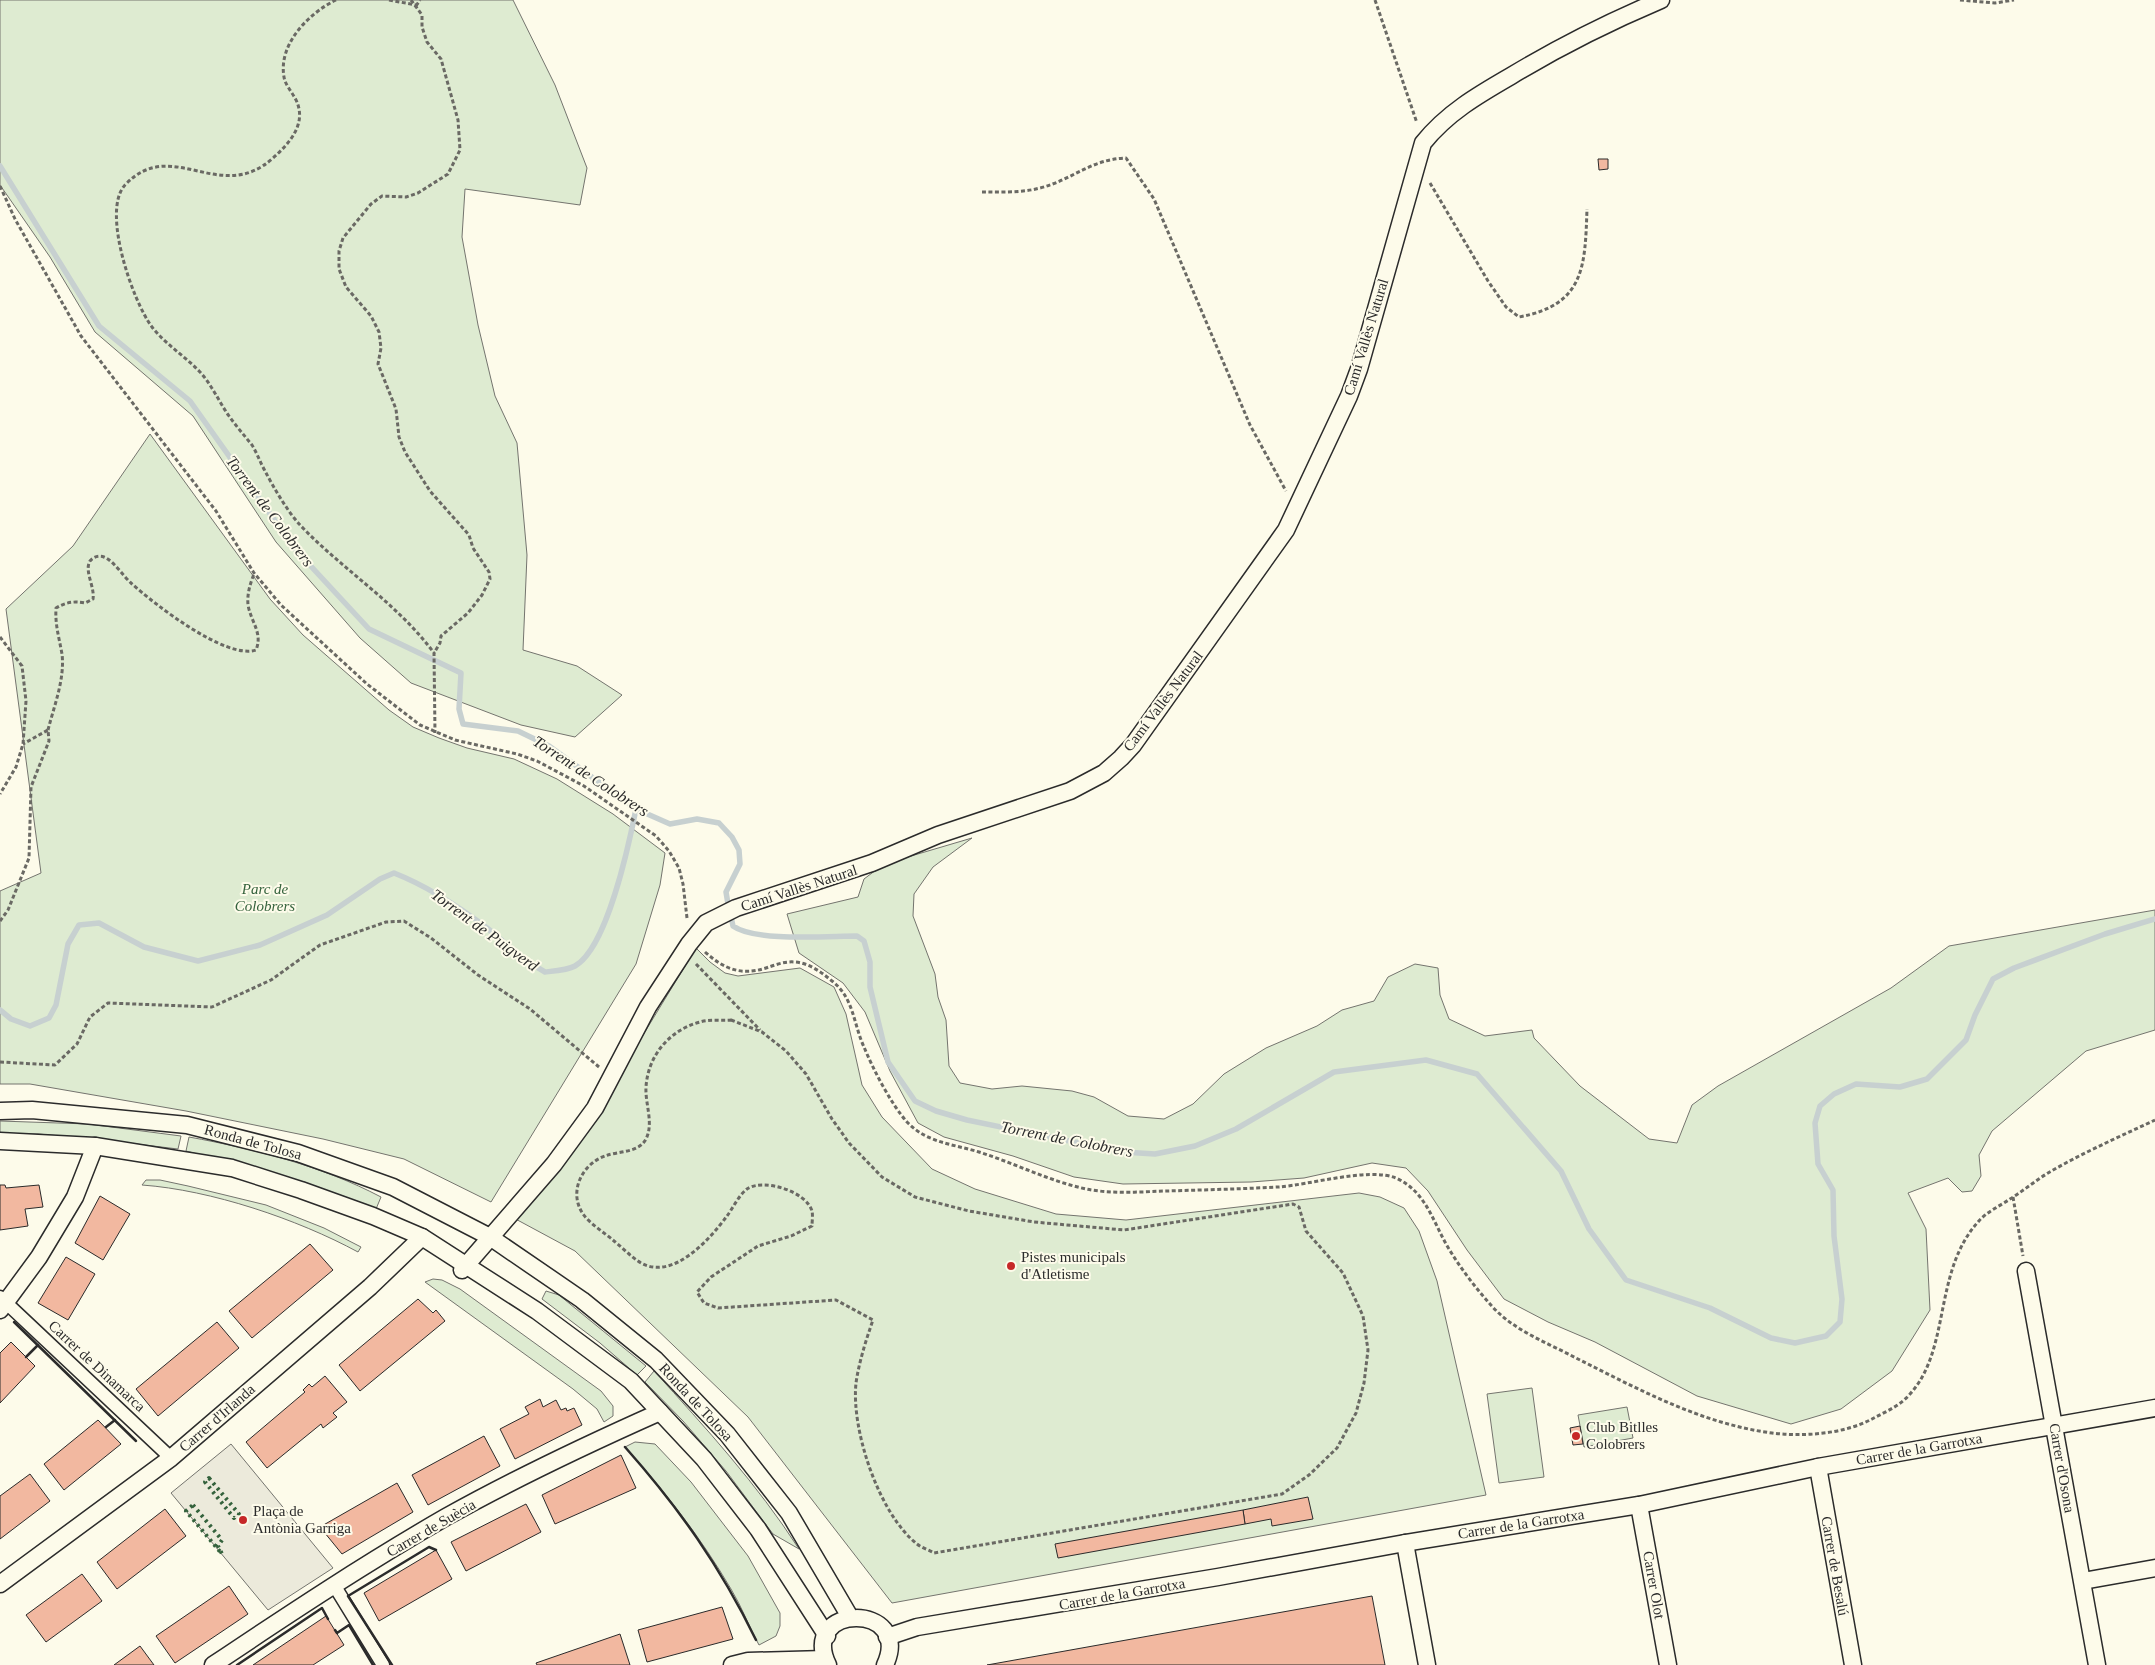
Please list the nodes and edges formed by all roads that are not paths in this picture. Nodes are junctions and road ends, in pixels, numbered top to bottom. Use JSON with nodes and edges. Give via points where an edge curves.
{"nodes":[{"id":1,"x":1661,"y":0,"type":"edge"},
{"id":2,"x":0,"y":1111,"type":"edge"},
{"id":3,"x":0,"y":1141,"type":"edge"},
{"id":4,"x":95,"y":1146,"type":"junction"},
{"id":5,"x":422,"y":1237,"type":"junction"},
{"id":6,"x":490,"y":1237,"type":"junction"},
{"id":7,"x":464,"y":1267,"type":"junction"},
{"id":8,"x":2026,"y":1271,"type":"road end"},
{"id":9,"x":2,"y":1303,"type":"edge"},
{"id":10,"x":2155,"y":1408,"type":"edge"},
{"id":11,"x":660,"y":1412,"type":"junction"},
{"id":12,"x":2054,"y":1425,"type":"junction"},
{"id":13,"x":171,"y":1458,"type":"junction"},
{"id":14,"x":1818,"y":1467,"type":"junction"},
{"id":15,"x":1639,"y":1505,"type":"junction"},
{"id":16,"x":1404,"y":1543,"type":"junction"},
{"id":17,"x":2155,"y":1568,"type":"edge"},
{"id":18,"x":2082,"y":1581,"type":"junction"},
{"id":19,"x":0,"y":1584,"type":"edge"},
{"id":20,"x":334,"y":1585,"type":"junction"},
{"id":21,"x":850,"y":1617,"type":"junction"},
{"id":22,"x":826,"y":1636,"type":"junction"},
{"id":23,"x":887,"y":1637,"type":"junction"},
{"id":24,"x":827,"y":1662,"type":"edge"},
{"id":25,"x":213,"y":1665,"type":"edge"},
{"id":26,"x":383,"y":1665,"type":"edge"},
{"id":27,"x":732,"y":1665,"type":"edge"},
{"id":28,"x":885,"y":1665,"type":"edge"},
{"id":29,"x":1427,"y":1665,"type":"edge"},
{"id":30,"x":1668,"y":1665,"type":"edge"},
{"id":31,"x":1853,"y":1665,"type":"edge"},
{"id":32,"x":2097,"y":1665,"type":"edge"}],
"edges":[{"from":1,"to":6,"type":"street","name":"Camí Vallès Natural","via":[[1578,38],[1463,104],[1423,143],[1360,369],[1296,510],[1273,551],[1133,744],[1104,773],[1070,792],[938,835],[872,863],[736,908],[706,923],[648,1007],[595,1108],[554,1164]]},
{"from":2,"to":6,"type":"street","name":"Ronda de Tolosa","via":[[32,1110],[187,1125],[298,1153],[393,1187]]},
{"from":3,"to":4,"type":"street","name":"Ronda de Tolosa"},
{"from":4,"to":5,"type":"street","name":"Ronda de Tolosa","via":[[232,1168],[373,1216]]},
{"from":4,"to":9,"type":"street","via":[[75,1197],[39,1257]]},
{"from":5,"to":7,"type":"street","name":"Ronda de Tolosa"},
{"from":5,"to":13,"type":"street","name":"Carrer d'Irlanda","via":[[370,1287]]},
{"from":6,"to":7,"type":"street"},
{"from":6,"to":21,"type":"street","name":"Ronda de Tolosa","via":[[582,1300],[656,1360],[720,1427],[789,1513]]},
{"from":7,"to":11,"type":"street","name":"Ronda de Tolosa","via":[[537,1311],[623,1375]]},
{"from":8,"to":12,"type":"street","name":"Carrer d'Osona"},
{"from":9,"to":13,"type":"street","name":"Carrer de Dinamarca"},
{"from":10,"to":12,"type":"street","name":"Carrer de la Garrotxa"},
{"from":11,"to":20,"type":"street","name":"Carrer de Suècia","via":[[554,1460],[463,1508]]},
{"from":11,"to":22,"type":"street","name":"Ronda de Tolosa","via":[[704,1459],[758,1529]]},
{"from":12,"to":14,"type":"street","name":"Carrer de la Garrotxa"},
{"from":12,"to":18,"type":"street","name":"Carrer d'Osona"},
{"from":13,"to":19,"type":"street","name":"Carrer d'Irlanda"},
{"from":14,"to":15,"type":"street","name":"Carrer de la Garrotxa"},
{"from":14,"to":31,"type":"street","name":"Carrer de Besalú"},
{"from":15,"to":16,"type":"street","name":"Carrer de la Garrotxa"},
{"from":15,"to":30,"type":"street","name":"Carrer Olot"},
{"from":16,"to":23,"type":"street","name":"Carrer de la Garrotxa","via":[[917,1627]]},
{"from":16,"to":29,"type":"street"},
{"from":17,"to":18,"type":"street"},
{"from":18,"to":32,"type":"street","name":"Carrer d'Osona"},
{"from":20,"to":25,"type":"street","name":"Carrer de Suècia"},
{"from":20,"to":26,"type":"street"},
{"from":21,"to":22,"type":"street","via":[[840,1620]]},
{"from":21,"to":23,"type":"street","via":[[859,1616],[876,1622]]},
{"from":22,"to":24,"type":"street","via":[[824,1651]]},
{"from":23,"to":28,"type":"street","via":[[889,1647]]},
{"from":24,"to":27,"type":"street","via":[[748,1661]]}]}
